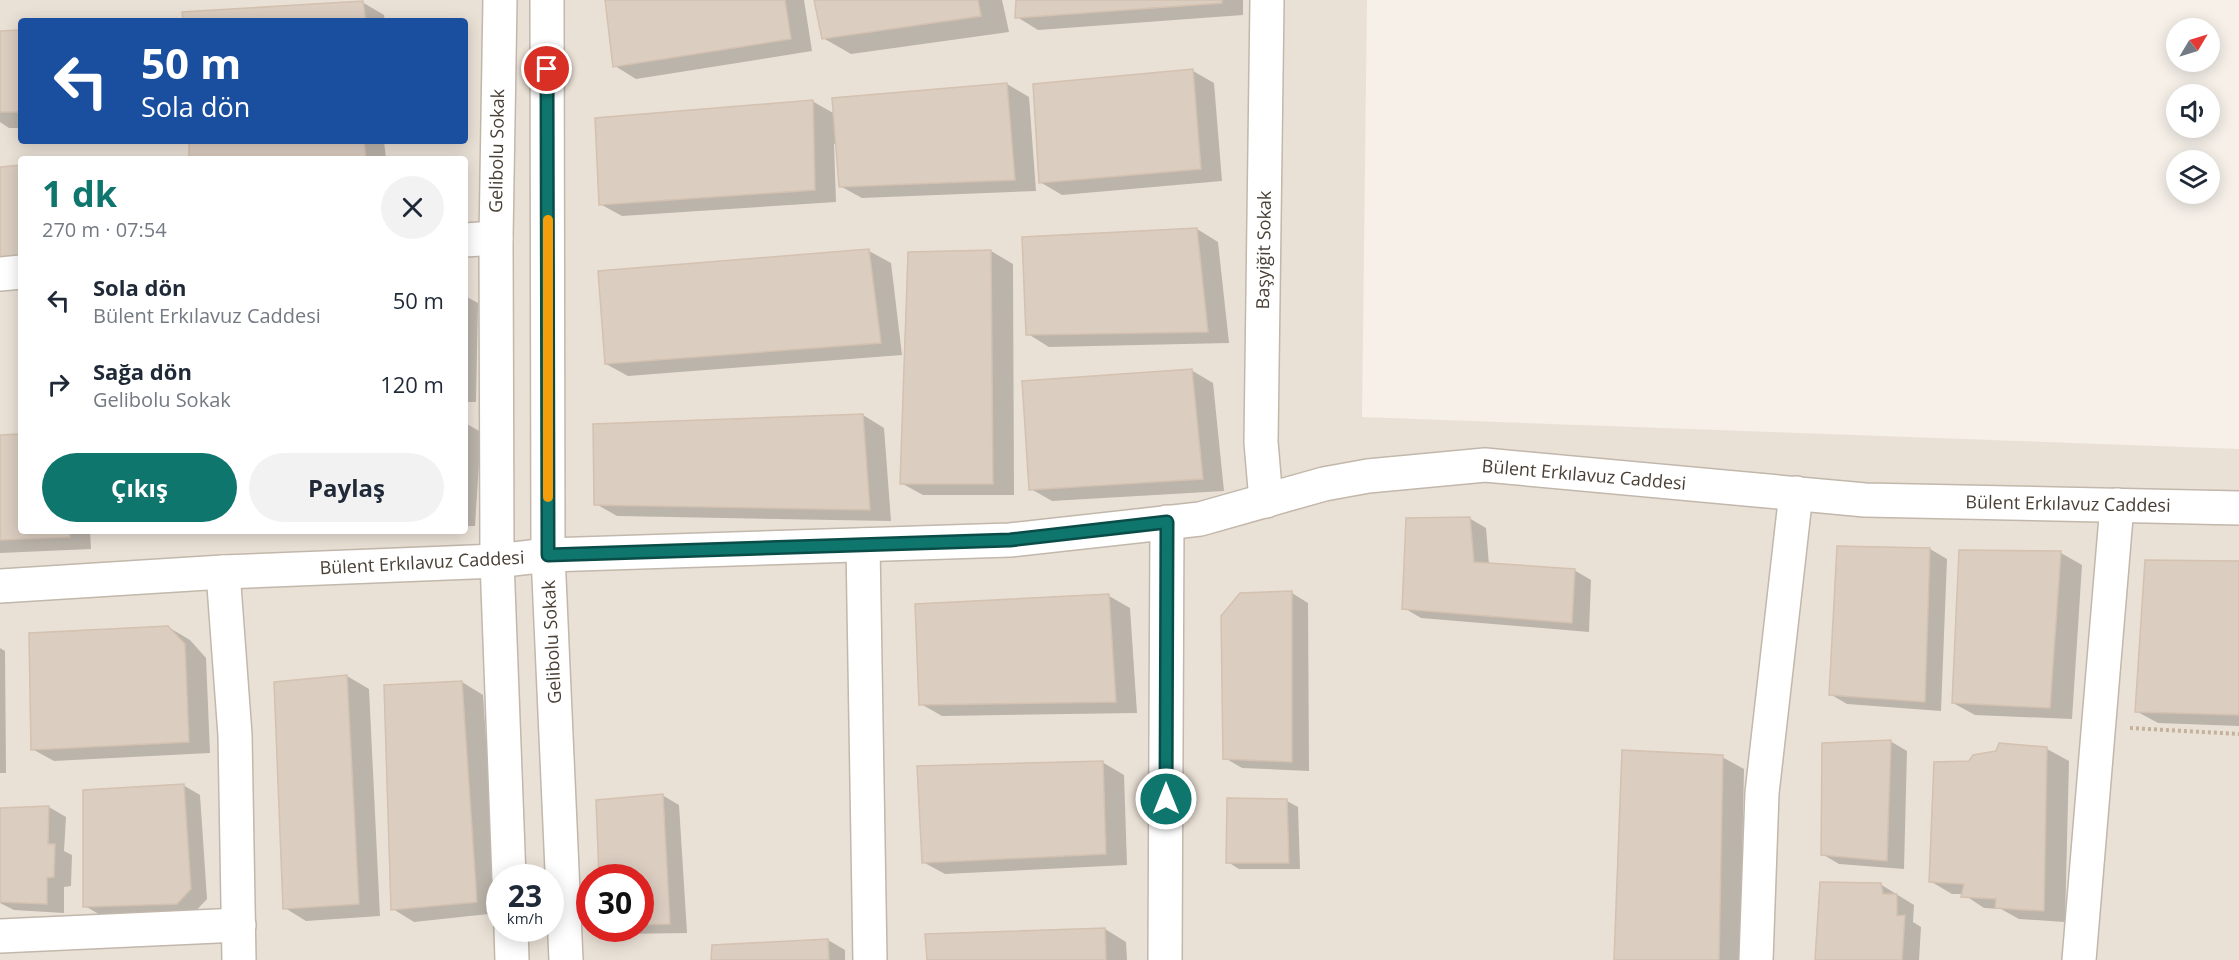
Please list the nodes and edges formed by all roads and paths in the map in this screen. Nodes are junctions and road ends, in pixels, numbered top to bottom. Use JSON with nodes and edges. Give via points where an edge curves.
{"nodes":[{"id":1,"x":500,"y":0,"type":"edge"},
{"id":2,"x":547,"y":0,"type":"edge"},
{"id":3,"x":1268,"y":0,"type":"edge"},
{"id":4,"x":480,"y":239,"type":"edge"},
{"id":5,"x":18,"y":272,"type":"edge"},
{"id":6,"x":0,"y":274,"type":"edge"},
{"id":7,"x":1796,"y":493,"type":"junction"},
{"id":8,"x":1266,"y":501,"type":"junction"},
{"id":9,"x":2117,"y":505,"type":"junction"},
{"id":10,"x":2239,"y":508,"type":"edge"},
{"id":11,"x":1167,"y":522,"type":"junction"},
{"id":12,"x":863,"y":545,"type":"junction"},
{"id":13,"x":548,"y":555,"type":"junction"},
{"id":14,"x":497,"y":561,"type":"junction"},
{"id":15,"x":223,"y":572,"type":"junction"},
{"id":16,"x":0,"y":586,"type":"edge"},
{"id":17,"x":2121,"y":727,"type":"dead end"},
{"id":18,"x":2239,"y":734,"type":"edge"},
{"id":19,"x":508,"y":864,"type":"edge"},
{"id":20,"x":238,"y":925,"type":"junction"},
{"id":21,"x":0,"y":936,"type":"edge"},
{"id":22,"x":511,"y":942,"type":"edge"},
{"id":23,"x":239,"y":960,"type":"edge"},
{"id":24,"x":512,"y":960,"type":"edge"},
{"id":25,"x":566,"y":960,"type":"edge"},
{"id":26,"x":870,"y":960,"type":"edge"},
{"id":27,"x":1165,"y":960,"type":"edge"},
{"id":28,"x":1756,"y":960,"type":"edge"},
{"id":29,"x":2079,"y":960,"type":"edge"}],
"edges":[{"from":1,"to":4,"type":"street","name":"Gelibolu Sokak"},
{"from":2,"to":13,"type":"street","name":"Gelibolu Sokak"},
{"from":3,"to":8,"type":"street","name":"Başyiğit Sokak","via":[[1261,442]]},
{"from":4,"to":14,"type":"street","name":"Gelibolu Sokak"},
{"from":5,"to":6,"type":"street"},
{"from":7,"to":8,"type":"street","name":"Bülent Erkılavuz Caddesi","via":[[1485,465],[1368,476]]},
{"from":7,"to":9,"type":"street","name":"Bülent Erkılavuz Caddesi","via":[[1865,500]]},
{"from":7,"to":28,"type":"street","via":[[1762,793]]},
{"from":8,"to":11,"type":"street","name":"Bülent Erkılavuz Caddesi","via":[[1200,519]]},
{"from":9,"to":10,"type":"street","name":"Bülent Erkılavuz Caddesi"},
{"from":9,"to":29,"type":"street"},
{"from":11,"to":12,"type":"street","name":"Bülent Erkılavuz Caddesi","via":[[1010,540]]},
{"from":11,"to":27,"type":"street"},
{"from":12,"to":13,"type":"street","name":"Bülent Erkılavuz Caddesi"},
{"from":12,"to":26,"type":"street"},
{"from":13,"to":14,"type":"street","name":"Bülent Erkılavuz Caddesi"},
{"from":13,"to":25,"type":"street","name":"Gelibolu Sokak"},
{"from":14,"to":15,"type":"street","name":"Bülent Erkılavuz Caddesi"},
{"from":14,"to":19,"type":"street","name":"Gelibolu Sokak"},
{"from":15,"to":16,"type":"street","name":"Bülent Erkılavuz Caddesi"},
{"from":15,"to":20,"type":"street","via":[[235,735]]},
{"from":17,"to":18,"type":"path"},
{"from":20,"to":21,"type":"street"},
{"from":20,"to":23,"type":"street"},
{"from":22,"to":24,"type":"street"}]}
